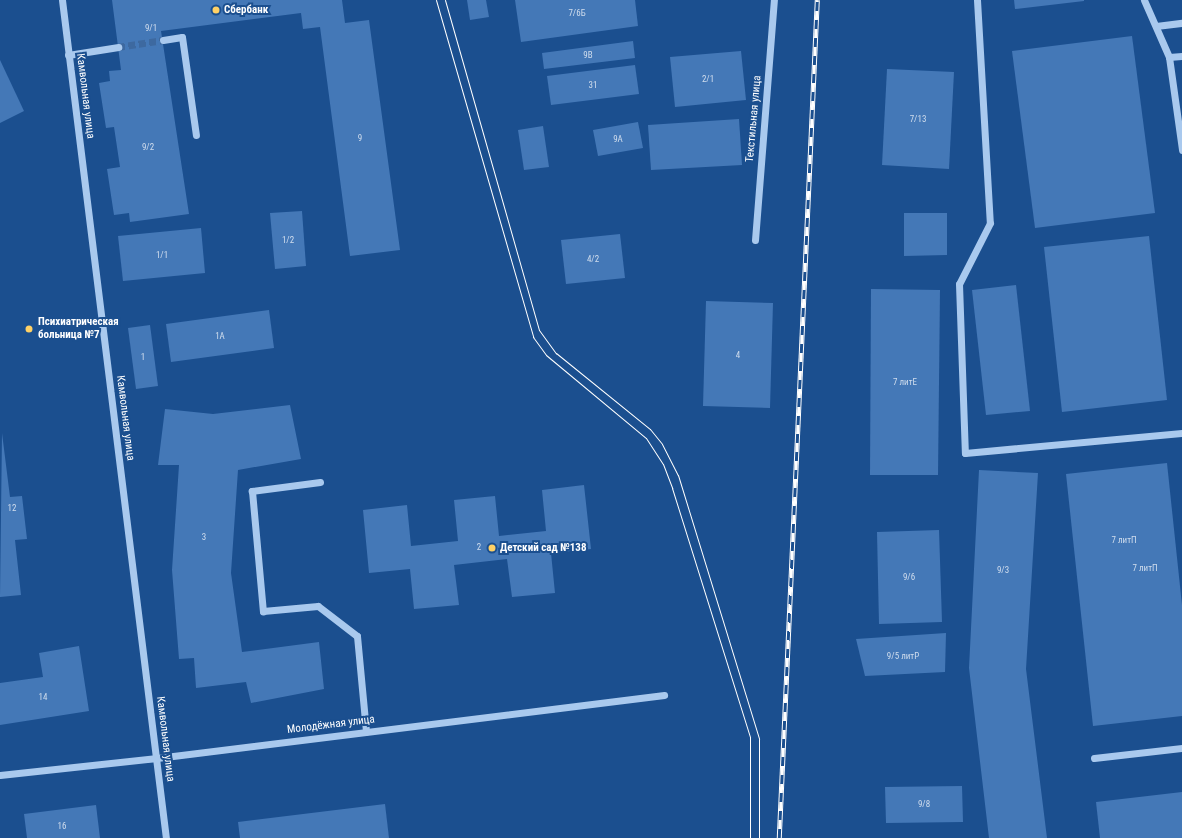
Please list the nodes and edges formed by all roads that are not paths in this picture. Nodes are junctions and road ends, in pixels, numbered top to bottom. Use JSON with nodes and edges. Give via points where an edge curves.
{"nodes":[{"id":1,"x":62,"y":0,"type":"edge"},
{"id":2,"x":774,"y":0,"type":"edge"},
{"id":3,"x":977,"y":0,"type":"edge"},
{"id":4,"x":1144,"y":0,"type":"edge"},
{"id":5,"x":1182,"y":23,"type":"edge"},
{"id":6,"x":1156,"y":26,"type":"junction"},
{"id":7,"x":163,"y":40,"type":"tunnel mouth"},
{"id":8,"x":118,"y":47,"type":"tunnel mouth"},
{"id":9,"x":68,"y":55,"type":"junction"},
{"id":10,"x":1182,"y":56,"type":"edge"},
{"id":11,"x":1169,"y":57,"type":"junction"},
{"id":12,"x":196,"y":135,"type":"dead end"},
{"id":13,"x":1182,"y":150,"type":"edge"},
{"id":14,"x":755,"y":240,"type":"dead end"},
{"id":15,"x":1182,"y":434,"type":"edge"},
{"id":16,"x":320,"y":482,"type":"dead end"},
{"id":17,"x":664,"y":695,"type":"dead end"},
{"id":18,"x":366,"y":732,"type":"junction"},
{"id":19,"x":1182,"y":748,"type":"edge"},
{"id":20,"x":157,"y":758,"type":"junction"},
{"id":21,"x":1094,"y":758,"type":"dead end"},
{"id":22,"x":0,"y":775,"type":"edge"},
{"id":23,"x":166,"y":838,"type":"edge"}],
"edges":[{"from":1,"to":9,"type":"street","name":"Камвольная улица"},
{"from":2,"to":14,"type":"street","name":"Текстильная улица"},
{"from":3,"to":15,"type":"street","via":[[990,223],[959,284],[965,453]]},
{"from":4,"to":6,"type":"street"},
{"from":5,"to":6,"type":"street"},
{"from":6,"to":11,"type":"street"},
{"from":7,"to":12,"type":"street","via":[[182,37]]},
{"from":8,"to":9,"type":"street"},
{"from":9,"to":20,"type":"street","name":"Камвольная улица"},
{"from":10,"to":11,"type":"street"},
{"from":11,"to":13,"type":"street"},
{"from":16,"to":18,"type":"street","via":[[252,491],[263,611],[318,606],[357,636]]},
{"from":17,"to":18,"type":"street","name":"Молодёжная улица"},
{"from":18,"to":20,"type":"street","name":"Молодёжная улица"},
{"from":19,"to":21,"type":"street"},
{"from":20,"to":22,"type":"street","name":"Молодёжная улица"},
{"from":20,"to":23,"type":"street","name":"Камвольная улица"}]}
